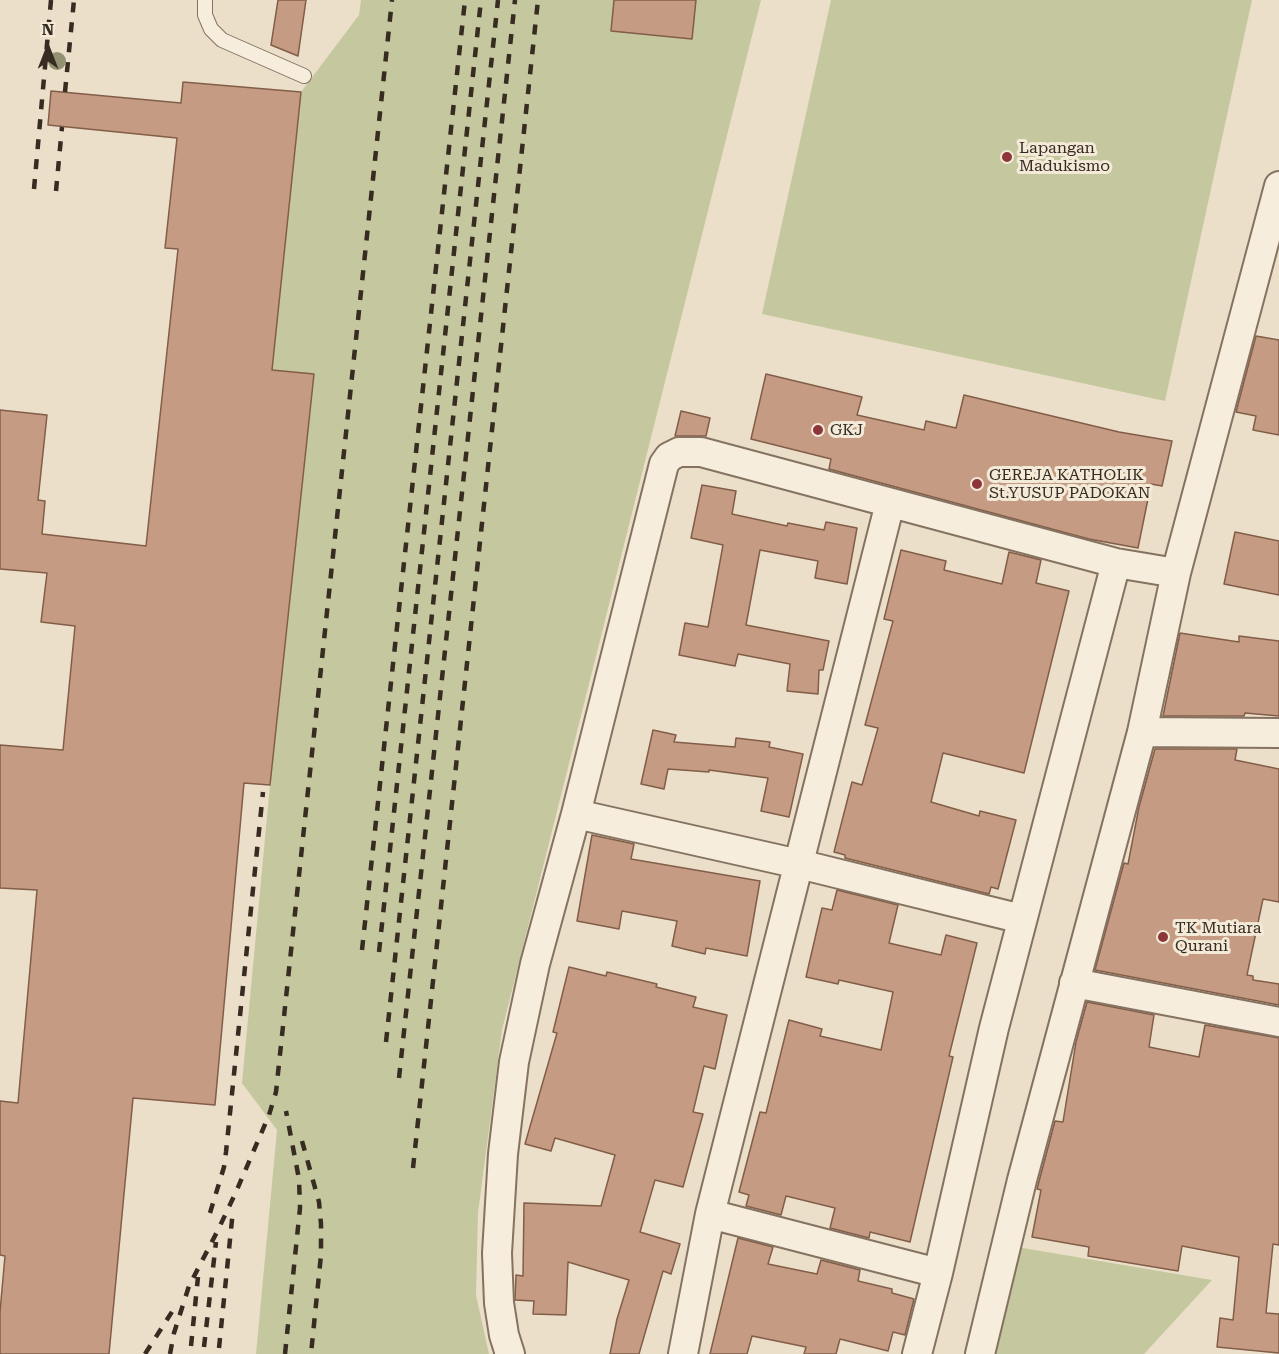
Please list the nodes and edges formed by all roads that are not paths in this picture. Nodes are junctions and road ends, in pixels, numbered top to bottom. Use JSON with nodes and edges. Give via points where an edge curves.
{"nodes":[{"id":1,"x":205,"y":0,"type":"edge"},
{"id":2,"x":304,"y":76,"type":"dead end"},
{"id":3,"x":1279,"y":186,"type":"edge"},
{"id":4,"x":890,"y":503,"type":"junction"},
{"id":5,"x":1116,"y":563,"type":"junction"},
{"id":6,"x":1176,"y":573,"type":"junction"},
{"id":7,"x":1142,"y":732,"type":"junction"},
{"id":8,"x":1279,"y":733,"type":"edge"},
{"id":9,"x":576,"y":814,"type":"junction"},
{"id":10,"x":799,"y":864,"type":"junction"},
{"id":11,"x":1022,"y":919,"type":"junction"},
{"id":12,"x":1074,"y":983,"type":"junction"},
{"id":13,"x":1279,"y":1022,"type":"edge"},
{"id":14,"x":710,"y":1214,"type":"junction"},
{"id":15,"x":938,"y":1273,"type":"junction"},
{"id":16,"x":510,"y":1354,"type":"edge"},
{"id":17,"x":683,"y":1354,"type":"edge"},
{"id":18,"x":917,"y":1354,"type":"edge"},
{"id":19,"x":980,"y":1354,"type":"edge"}],
"edges":[{"from":1,"to":2,"type":"lane","via":[[205,15],[222,40]]},
{"from":3,"to":6,"type":"street"},
{"from":4,"to":5,"type":"street"},
{"from":4,"to":9,"type":"street","via":[[700,452],[679,452],[669,457],[664,464]]},
{"from":4,"to":10,"type":"street"},
{"from":5,"to":6,"type":"street"},
{"from":5,"to":11,"type":"street"},
{"from":6,"to":7,"type":"street"},
{"from":7,"to":8,"type":"street"},
{"from":7,"to":12,"type":"street"},
{"from":9,"to":10,"type":"street"},
{"from":9,"to":16,"type":"street","via":[[535,964],[514,1062],[497,1253],[499,1303]]},
{"from":10,"to":11,"type":"street"},
{"from":10,"to":14,"type":"street"},
{"from":11,"to":15,"type":"street"},
{"from":12,"to":13,"type":"street"},
{"from":12,"to":19,"type":"street"},
{"from":14,"to":15,"type":"street"},
{"from":14,"to":17,"type":"street"},
{"from":15,"to":18,"type":"street"}]}
